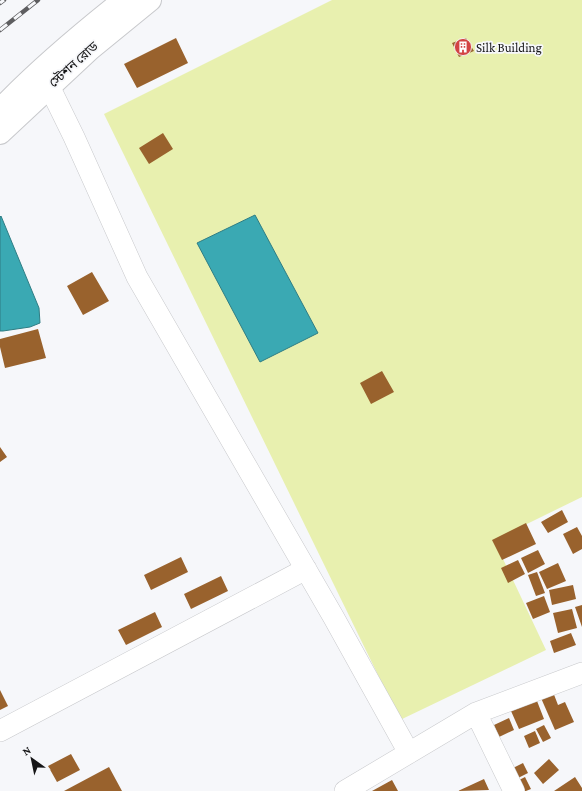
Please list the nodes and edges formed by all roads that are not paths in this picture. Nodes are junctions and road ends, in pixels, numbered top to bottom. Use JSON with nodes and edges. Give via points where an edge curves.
{"nodes":[{"id":1,"x":124,"y":0,"type":"edge"},
{"id":2,"x":150,"y":0,"type":"edge"},
{"id":3,"x":49,"y":86,"type":"junction"},
{"id":4,"x":0,"y":110,"type":"edge"},
{"id":5,"x":0,"y":133,"type":"edge"},
{"id":6,"x":306,"y":569,"type":"junction"},
{"id":7,"x":582,"y":673,"type":"edge"},
{"id":8,"x":476,"y":713,"type":"junction"},
{"id":9,"x":0,"y":731,"type":"edge"},
{"id":10,"x":409,"y":753,"type":"junction"},
{"id":11,"x":345,"y":791,"type":"edge"},
{"id":12,"x":514,"y":791,"type":"edge"}],
"edges":[{"from":1,"to":4,"type":"main road","name":"স্টেশন রোড","via":[[39,72]]},
{"from":2,"to":3,"type":"main road","name":"স্টেশন রোড"},
{"from":3,"to":5,"type":"main road","name":"স্টেশন রোড"},
{"from":3,"to":6,"type":"street","via":[[137,277]]},
{"from":6,"to":9,"type":"street"},
{"from":6,"to":10,"type":"street"},
{"from":7,"to":8,"type":"street"},
{"from":8,"to":10,"type":"street"},
{"from":8,"to":12,"type":"street"},
{"from":10,"to":11,"type":"street"}]}
